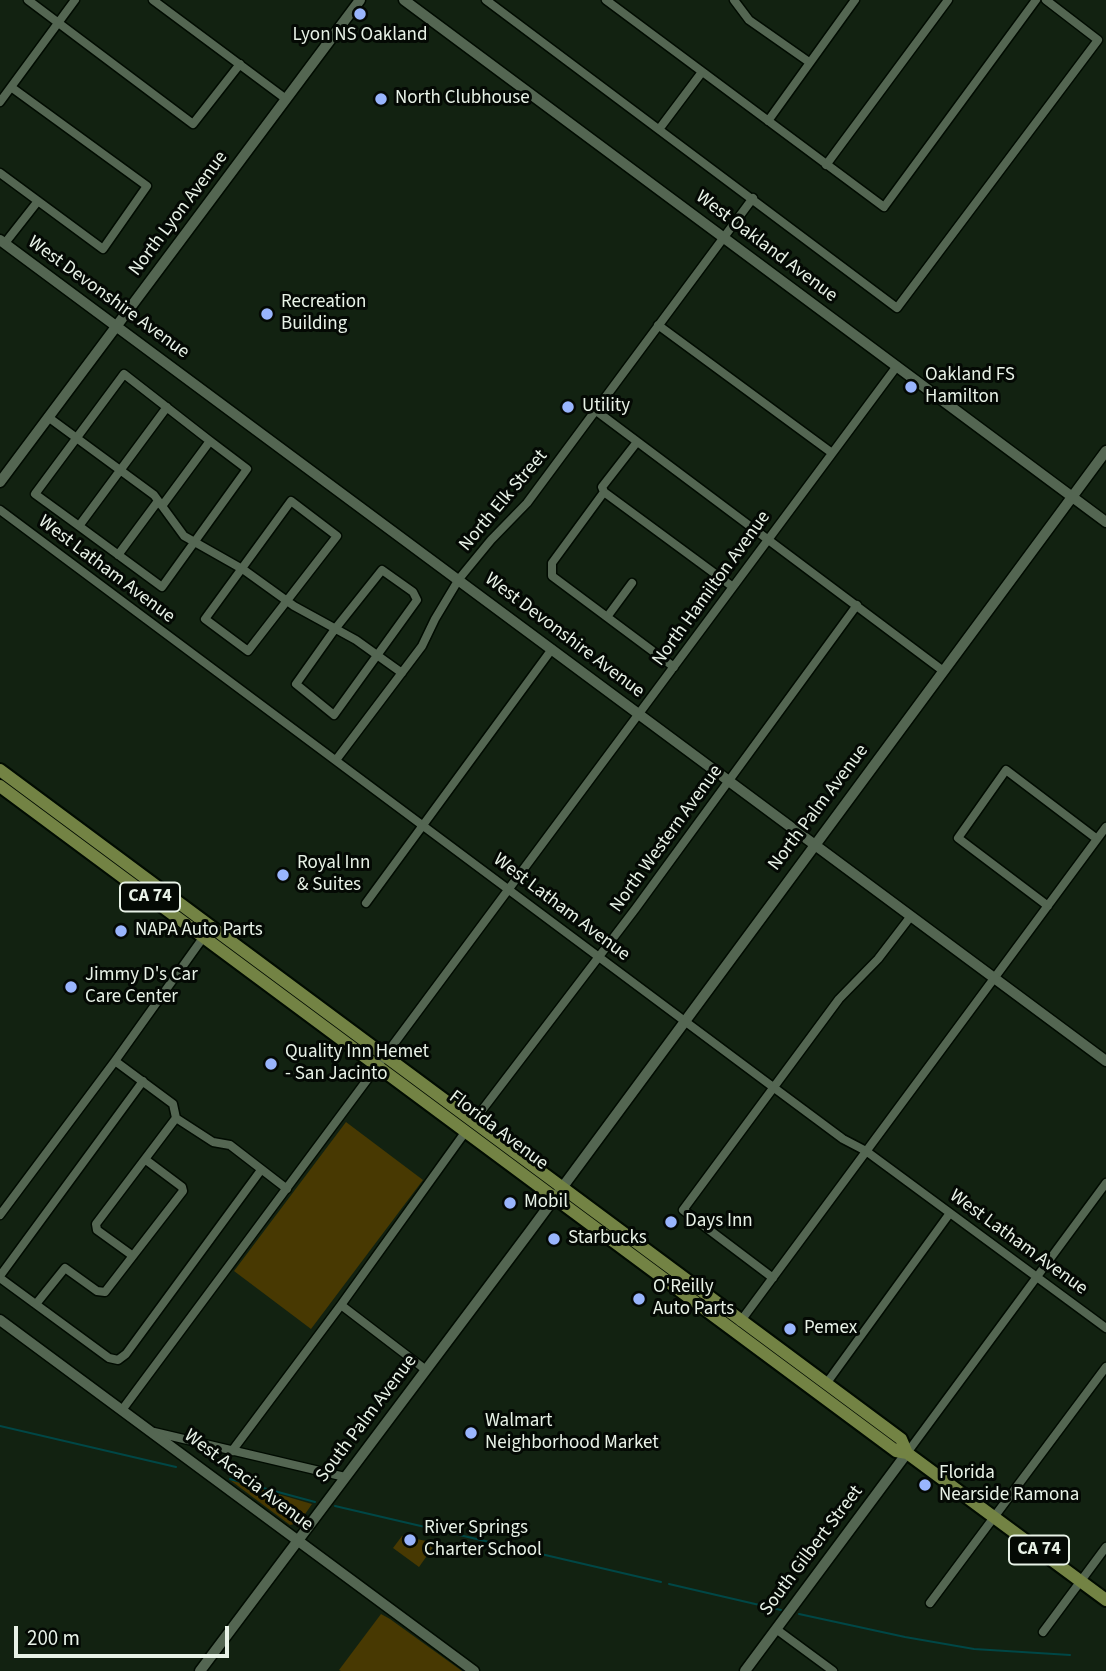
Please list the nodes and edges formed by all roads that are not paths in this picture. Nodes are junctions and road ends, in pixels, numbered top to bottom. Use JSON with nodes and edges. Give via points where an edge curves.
{"nodes":[{"id":1,"x":27,"y":0,"type":"edge"},
{"id":2,"x":75,"y":0,"type":"edge"},
{"id":3,"x":153,"y":0,"type":"edge"},
{"id":4,"x":360,"y":0,"type":"edge"},
{"id":5,"x":404,"y":0,"type":"edge"},
{"id":6,"x":486,"y":0,"type":"edge"},
{"id":7,"x":606,"y":0,"type":"edge"},
{"id":8,"x":734,"y":0,"type":"edge"},
{"id":9,"x":855,"y":0,"type":"edge"},
{"id":10,"x":948,"y":0,"type":"edge"},
{"id":11,"x":1036,"y":0,"type":"edge"},
{"id":12,"x":1045,"y":0,"type":"edge"},
{"id":13,"x":58,"y":23,"type":"junction"},
{"id":14,"x":809,"y":62,"type":"junction"},
{"id":15,"x":240,"y":64,"type":"junction"},
{"id":16,"x":702,"y":72,"type":"junction"},
{"id":17,"x":11,"y":87,"type":"junction"},
{"id":18,"x":286,"y":99,"type":"junction"},
{"id":19,"x":0,"y":102,"type":"edge"},
{"id":20,"x":768,"y":121,"type":"junction"},
{"id":21,"x":660,"y":128,"type":"junction"},
{"id":22,"x":826,"y":165,"type":"junction"},
{"id":23,"x":0,"y":173,"type":"edge"},
{"id":24,"x":753,"y":198,"type":"junction"},
{"id":25,"x":38,"y":201,"type":"junction"},
{"id":26,"x":724,"y":238,"type":"junction"},
{"id":27,"x":2,"y":241,"type":"edge"},
{"id":28,"x":117,"y":325,"type":"junction"},
{"id":29,"x":658,"y":325,"type":"junction"},
{"id":30,"x":897,"y":366,"type":"junction"},
{"id":31,"x":167,"y":407,"type":"junction"},
{"id":32,"x":595,"y":410,"type":"junction"},
{"id":33,"x":48,"y":417,"type":"junction"},
{"id":34,"x":76,"y":438,"type":"junction"},
{"id":35,"x":210,"y":441,"type":"junction"},
{"id":36,"x":637,"y":442,"type":"junction"},
{"id":37,"x":1106,"y":451,"type":"edge"},
{"id":38,"x":832,"y":453,"type":"junction"},
{"id":39,"x":119,"y":470,"type":"junction"},
{"id":40,"x":0,"y":482,"type":"edge"},
{"id":41,"x":604,"y":492,"type":"junction"},
{"id":42,"x":1072,"y":496,"type":"junction"},
{"id":43,"x":160,"y":504,"type":"junction"},
{"id":44,"x":0,"y":510,"type":"edge"},
{"id":45,"x":1106,"y":522,"type":"edge"},
{"id":46,"x":79,"y":526,"type":"junction"},
{"id":47,"x":768,"y":539,"type":"junction"},
{"id":48,"x":194,"y":541,"type":"junction"},
{"id":49,"x":118,"y":555,"type":"junction"},
{"id":50,"x":241,"y":568,"type":"junction"},
{"id":51,"x":459,"y":579,"type":"junction"},
{"id":52,"x":632,"y":583,"type":"dead end"},
{"id":53,"x":730,"y":584,"type":"junction"},
{"id":54,"x":286,"y":600,"type":"junction"},
{"id":55,"x":857,"y":605,"type":"junction"},
{"id":56,"x":607,"y":617,"type":"junction"},
{"id":57,"x":335,"y":629,"type":"junction"},
{"id":58,"x":552,"y":649,"type":"junction"},
{"id":59,"x":378,"y":656,"type":"junction"},
{"id":60,"x":674,"y":667,"type":"junction"},
{"id":61,"x":942,"y":670,"type":"junction"},
{"id":62,"x":402,"y":673,"type":"junction"},
{"id":63,"x":639,"y":714,"type":"junction"},
{"id":64,"x":336,"y":761,"type":"junction"},
{"id":65,"x":0,"y":770,"type":"edge"},
{"id":66,"x":730,"y":781,"type":"junction"},
{"id":67,"x":0,"y":785,"type":"edge"},
{"id":68,"x":422,"y":824,"type":"junction"},
{"id":69,"x":1106,"y":827,"type":"edge"},
{"id":70,"x":1097,"y":839,"type":"junction"},
{"id":71,"x":95,"y":841,"type":"junction"},
{"id":72,"x":814,"y":844,"type":"junction"},
{"id":73,"x":510,"y":889,"type":"junction"},
{"id":74,"x":366,"y":903,"type":"dead end"},
{"id":75,"x":1048,"y":906,"type":"junction"},
{"id":76,"x":911,"y":916,"type":"junction"},
{"id":77,"x":207,"y":932,"type":"junction"},
{"id":78,"x":600,"y":957,"type":"junction"},
{"id":79,"x":994,"y":978,"type":"junction"},
{"id":80,"x":684,"y":1020,"type":"junction"},
{"id":81,"x":115,"y":1061,"type":"junction"},
{"id":82,"x":1106,"y":1061,"type":"edge"},
{"id":83,"x":382,"y":1062,"type":"junction"},
{"id":84,"x":143,"y":1081,"type":"junction"},
{"id":85,"x":773,"y":1087,"type":"junction"},
{"id":86,"x":176,"y":1118,"type":"junction"},
{"id":87,"x":470,"y":1127,"type":"junction"},
{"id":88,"x":866,"y":1152,"type":"junction"},
{"id":89,"x":146,"y":1160,"type":"junction"},
{"id":90,"x":261,"y":1170,"type":"junction"},
{"id":91,"x":1106,"y":1184,"type":"edge"},
{"id":92,"x":283,"y":1187,"type":"junction"},
{"id":93,"x":558,"y":1193,"type":"junction"},
{"id":94,"x":950,"y":1213,"type":"junction"},
{"id":95,"x":0,"y":1215,"type":"edge"},
{"id":96,"x":133,"y":1256,"type":"junction"},
{"id":97,"x":0,"y":1277,"type":"edge"},
{"id":98,"x":1037,"y":1277,"type":"junction"},
{"id":99,"x":773,"y":1278,"type":"junction"},
{"id":100,"x":36,"y":1304,"type":"junction"},
{"id":101,"x":341,"y":1305,"type":"junction"},
{"id":102,"x":0,"y":1320,"type":"edge"},
{"id":103,"x":737,"y":1326,"type":"junction"},
{"id":104,"x":1106,"y":1328,"type":"edge"},
{"id":105,"x":773,"y":1360,"type":"junction"},
{"id":106,"x":1106,"y":1367,"type":"edge"},
{"id":107,"x":426,"y":1370,"type":"junction"},
{"id":108,"x":826,"y":1384,"type":"junction"},
{"id":109,"x":122,"y":1410,"type":"junction"},
{"id":110,"x":152,"y":1432,"type":"junction"},
{"id":111,"x":232,"y":1451,"type":"junction"},
{"id":112,"x":907,"y":1452,"type":"junction"},
{"id":113,"x":345,"y":1477,"type":"junction"},
{"id":114,"x":994,"y":1517,"type":"junction"},
{"id":115,"x":298,"y":1540,"type":"junction"},
{"id":116,"x":1106,"y":1548,"type":"edge"},
{"id":117,"x":1081,"y":1581,"type":"junction"},
{"id":118,"x":1106,"y":1600,"type":"edge"},
{"id":119,"x":930,"y":1604,"type":"dead end"},
{"id":120,"x":776,"y":1629,"type":"junction"},
{"id":121,"x":1043,"y":1632,"type":"dead end"},
{"id":122,"x":200,"y":1671,"type":"edge"},
{"id":123,"x":474,"y":1671,"type":"edge"},
{"id":124,"x":745,"y":1671,"type":"edge"},
{"id":125,"x":833,"y":1671,"type":"edge"}],
"edges":[{"from":1,"to":13,"type":"street"},
{"from":2,"to":13,"type":"street"},
{"from":3,"to":15,"type":"street"},
{"from":4,"to":18,"type":"street","name":"North Lyon Avenue"},
{"from":5,"to":26,"type":"street","name":"West Oakland Avenue"},
{"from":6,"to":21,"type":"street"},
{"from":7,"to":16,"type":"street"},
{"from":8,"to":14,"type":"street","via":[[749,20]]},
{"from":9,"to":14,"type":"street"},
{"from":10,"to":22,"type":"street"},
{"from":11,"to":22,"type":"street","via":[[884,207]]},
{"from":12,"to":24,"type":"street","via":[[1098,40],[897,308]]},
{"from":13,"to":15,"type":"street","via":[[193,124]]},
{"from":13,"to":17,"type":"street"},
{"from":14,"to":20,"type":"street"},
{"from":15,"to":18,"type":"street"},
{"from":16,"to":20,"type":"street"},
{"from":16,"to":21,"type":"street"},
{"from":17,"to":19,"type":"street"},
{"from":17,"to":25,"type":"street","via":[[146,186],[103,248]]},
{"from":18,"to":28,"type":"street","name":"North Lyon Avenue"},
{"from":20,"to":22,"type":"street"},
{"from":21,"to":24,"type":"street"},
{"from":23,"to":25,"type":"street"},
{"from":24,"to":26,"type":"street","name":"North Elk Street"},
{"from":25,"to":27,"type":"street"},
{"from":26,"to":29,"type":"street","name":"North Elk Street"},
{"from":26,"to":30,"type":"street","name":"West Oakland Avenue"},
{"from":27,"to":28,"type":"street","name":"West Devonshire Avenue"},
{"from":28,"to":33,"type":"street","name":"North Lyon Avenue"},
{"from":28,"to":51,"type":"street","name":"West Devonshire Avenue"},
{"from":29,"to":32,"type":"street","name":"North Elk Street"},
{"from":29,"to":38,"type":"street"},
{"from":30,"to":38,"type":"street","name":"North Hamilton Avenue"},
{"from":30,"to":42,"type":"street","name":"West Oakland Avenue"},
{"from":31,"to":34,"type":"street","via":[[124,374]]},
{"from":31,"to":35,"type":"street"},
{"from":31,"to":39,"type":"street"},
{"from":32,"to":36,"type":"street"},
{"from":32,"to":51,"type":"street","name":"North Elk Street","via":[[527,503]]},
{"from":33,"to":34,"type":"street"},
{"from":33,"to":40,"type":"street","name":"North Lyon Avenue"},
{"from":34,"to":39,"type":"street"},
{"from":34,"to":46,"type":"street","via":[[35,494]]},
{"from":35,"to":43,"type":"street"},
{"from":35,"to":48,"type":"street","via":[[247,469]]},
{"from":36,"to":41,"type":"street","via":[[603,487]]},
{"from":36,"to":47,"type":"street"},
{"from":37,"to":42,"type":"street","name":"North Palm Avenue"},
{"from":38,"to":47,"type":"street","name":"North Hamilton Avenue"},
{"from":39,"to":43,"type":"street"},
{"from":39,"to":46,"type":"street"},
{"from":41,"to":53,"type":"street"},
{"from":41,"to":56,"type":"street","via":[[552,563],[552,576]]},
{"from":42,"to":45,"type":"street","name":"West Oakland Avenue"},
{"from":42,"to":61,"type":"street","name":"North Palm Avenue"},
{"from":43,"to":48,"type":"street","via":[[184,536]]},
{"from":43,"to":49,"type":"street"},
{"from":44,"to":64,"type":"street","name":"West Latham Avenue"},
{"from":46,"to":49,"type":"street"},
{"from":47,"to":53,"type":"street","name":"North Hamilton Avenue"},
{"from":47,"to":55,"type":"street"},
{"from":48,"to":49,"type":"street","via":[[162,587]]},
{"from":48,"to":50,"type":"street"},
{"from":50,"to":54,"type":"street"},
{"from":50,"to":54,"type":"street","via":[[205,619],[248,651]]},
{"from":50,"to":54,"type":"street","via":[[291,501],[337,536]]},
{"from":51,"to":58,"type":"street","name":"West Devonshire Avenue"},
{"from":51,"to":62,"type":"street","name":"North Elk Street"},
{"from":52,"to":56,"type":"street"},
{"from":53,"to":60,"type":"street","name":"North Hamilton Avenue"},
{"from":54,"to":57,"type":"street"},
{"from":55,"to":61,"type":"street"},
{"from":55,"to":66,"type":"street","name":"North Western Avenue"},
{"from":56,"to":60,"type":"street"},
{"from":57,"to":59,"type":"street"},
{"from":57,"to":59,"type":"street","via":[[382,570],[413,592],[416,600]]},
{"from":57,"to":59,"type":"street","via":[[296,684],[334,715]]},
{"from":58,"to":63,"type":"street","name":"West Devonshire Avenue"},
{"from":58,"to":68,"type":"street"},
{"from":59,"to":62,"type":"street"},
{"from":60,"to":63,"type":"street","name":"North Hamilton Avenue"},
{"from":61,"to":72,"type":"street","name":"North Palm Avenue"},
{"from":62,"to":64,"type":"street","name":"North Elk Street"},
{"from":63,"to":66,"type":"street","name":"West Devonshire Avenue"},
{"from":63,"to":73,"type":"street","name":"North Hamilton Avenue"},
{"from":64,"to":68,"type":"street","name":"West Latham Avenue"},
{"from":65,"to":71,"type":"main road","name":"Florida Avenue"},
{"from":66,"to":72,"type":"street","name":"West Devonshire Avenue"},
{"from":66,"to":78,"type":"street","name":"North Western Avenue"},
{"from":67,"to":71,"type":"main road","via":[[84,841]]},
{"from":67,"to":77,"type":"main road","name":"Florida Avenue","number":"CA 74"},
{"from":68,"to":73,"type":"street","name":"West Latham Avenue"},
{"from":68,"to":74,"type":"street"},
{"from":69,"to":70,"type":"street"},
{"from":70,"to":75,"type":"street"},
{"from":70,"to":75,"type":"street","via":[[1006,770],[958,838]]},
{"from":71,"to":77,"type":"main road","name":"Florida Avenue"},
{"from":72,"to":76,"type":"street","name":"West Devonshire Avenue"},
{"from":72,"to":80,"type":"street","name":"North Palm Avenue"},
{"from":73,"to":78,"type":"street","name":"West Latham Avenue"},
{"from":73,"to":83,"type":"street","name":"North Hamilton Avenue"},
{"from":75,"to":79,"type":"street"},
{"from":76,"to":79,"type":"street","name":"West Devonshire Avenue"},
{"from":76,"to":85,"type":"street","via":[[839,999]]},
{"from":77,"to":81,"type":"street"},
{"from":77,"to":83,"type":"main road","name":"Florida Avenue","number":"CA 74"},
{"from":78,"to":80,"type":"street","name":"West Latham Avenue"},
{"from":78,"to":87,"type":"street","name":"North Western Avenue"},
{"from":79,"to":82,"type":"street","name":"West Devonshire Avenue"},
{"from":79,"to":88,"type":"street"},
{"from":80,"to":85,"type":"street","name":"West Latham Avenue"},
{"from":80,"to":93,"type":"street","name":"North Palm Avenue"},
{"from":81,"to":84,"type":"street"},
{"from":81,"to":95,"type":"street"},
{"from":83,"to":87,"type":"main road","name":"Florida Avenue","number":"CA 74"},
{"from":83,"to":92,"type":"street","name":"North Hamilton Avenue"},
{"from":84,"to":86,"type":"street","via":[[173,1104]]},
{"from":84,"to":97,"type":"street"},
{"from":85,"to":88,"type":"street","name":"West Latham Avenue"},
{"from":85,"to":99,"type":"street","via":[[683,1210]]},
{"from":86,"to":89,"type":"street"},
{"from":86,"to":90,"type":"street","via":[[213,1142],[230,1145]]},
{"from":87,"to":93,"type":"main road","name":"Florida Avenue","number":"CA 74"},
{"from":87,"to":101,"type":"street","name":"North Western Avenue"},
{"from":88,"to":94,"type":"street","name":"West Latham Avenue"},
{"from":88,"to":99,"type":"street"},
{"from":89,"to":96,"type":"street","via":[[183,1191]]},
{"from":89,"to":96,"type":"street","via":[[96,1224],[97,1230]]},
{"from":90,"to":92,"type":"street"},
{"from":90,"to":100,"type":"street","via":[[118,1360]]},
{"from":91,"to":98,"type":"street"},
{"from":92,"to":109,"type":"street","name":"North Hamilton Avenue"},
{"from":93,"to":103,"type":"main road","name":"Florida Avenue","number":"CA 74"},
{"from":93,"to":103,"type":"main road","name":"Florida Avenue","via":[[636,1243]]},
{"from":93,"to":107,"type":"street","name":"South Palm Avenue"},
{"from":94,"to":98,"type":"street","name":"West Latham Avenue"},
{"from":94,"to":108,"type":"street"},
{"from":96,"to":100,"type":"street","via":[[105,1292],[65,1268]]},
{"from":97,"to":100,"type":"street"},
{"from":98,"to":104,"type":"street","name":"West Latham Avenue"},
{"from":98,"to":112,"type":"street"},
{"from":99,"to":103,"type":"street"},
{"from":101,"to":107,"type":"street"},
{"from":101,"to":111,"type":"street","name":"North Western Avenue"},
{"from":102,"to":109,"type":"street","name":"West Acacia Avenue"},
{"from":103,"to":105,"type":"main road","name":"Florida Avenue","number":"CA 74"},
{"from":103,"to":108,"type":"main road","name":"Florida Avenue"},
{"from":105,"to":108,"type":"main road","via":[[788,1364],[820,1388]]},
{"from":105,"to":112,"type":"main road","name":"Florida Avenue","number":"CA 74","via":[[896,1451]]},
{"from":106,"to":114,"type":"street"},
{"from":107,"to":113,"type":"street","name":"South Palm Avenue"},
{"from":108,"to":112,"type":"main road","name":"Florida Avenue","via":[[901,1439]]},
{"from":109,"to":110,"type":"street","name":"West Acacia Avenue"},
{"from":110,"to":111,"type":"street"},
{"from":110,"to":115,"type":"street","name":"West Acacia Avenue"},
{"from":111,"to":113,"type":"street"},
{"from":112,"to":114,"type":"main road","name":"Florida Avenue","number":"CA 74"},
{"from":112,"to":120,"type":"street","name":"South Gilbert Street"},
{"from":113,"to":115,"type":"street","name":"South Palm Avenue"},
{"from":114,"to":117,"type":"main road","name":"Florida Avenue","number":"CA 74"},
{"from":114,"to":119,"type":"street"},
{"from":115,"to":122,"type":"street","name":"South Palm Avenue"},
{"from":115,"to":123,"type":"street","name":"West Acacia Avenue"},
{"from":116,"to":117,"type":"street"},
{"from":117,"to":118,"type":"main road","name":"Florida Avenue","number":"CA 74"},
{"from":117,"to":121,"type":"street"},
{"from":120,"to":124,"type":"street","name":"South Gilbert Street"},
{"from":120,"to":125,"type":"street"}]}
